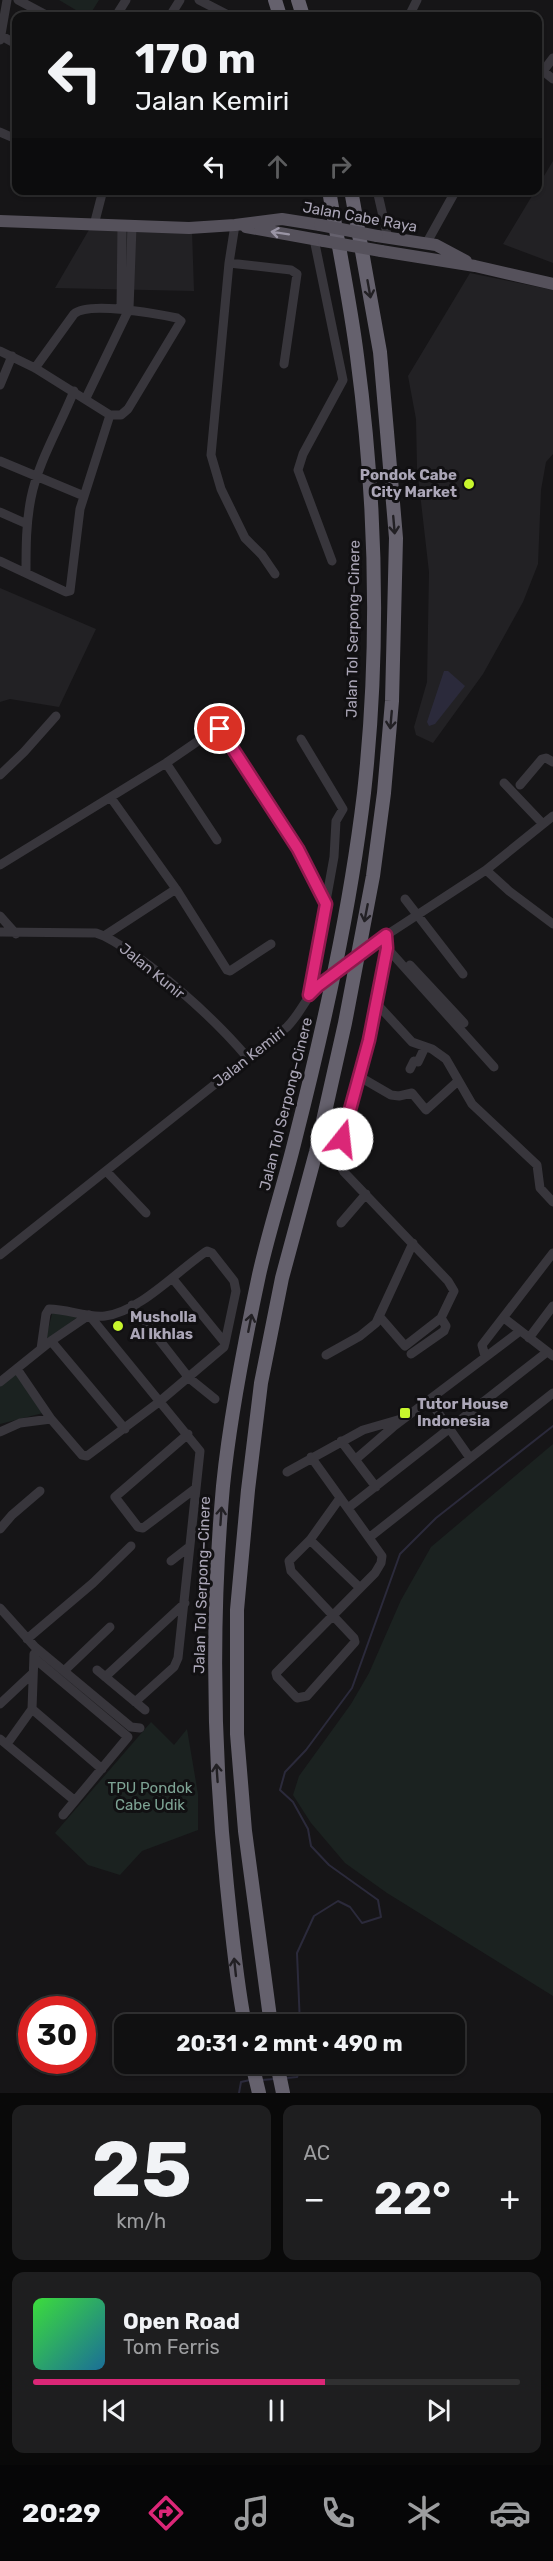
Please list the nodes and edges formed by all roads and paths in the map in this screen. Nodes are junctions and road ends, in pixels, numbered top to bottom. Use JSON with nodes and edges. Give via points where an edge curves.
{"nodes":[{"id":1,"x":7,"y":0,"type":"edge"},
{"id":2,"x":18,"y":0,"type":"edge"},
{"id":3,"x":200,"y":0,"type":"edge"},
{"id":4,"x":40,"y":12,"type":"edge"},
{"id":5,"x":220,"y":12,"type":"edge"},
{"id":6,"x":1,"y":37,"type":"edge"},
{"id":7,"x":553,"y":58,"type":"edge"},
{"id":8,"x":542,"y":72,"type":"edge"},
{"id":9,"x":102,"y":195,"type":"edge"},
{"id":10,"x":330,"y":195,"type":"edge"},
{"id":11,"x":352,"y":195,"type":"edge"},
{"id":12,"x":378,"y":195,"type":"edge"},
{"id":13,"x":453,"y":195,"type":"edge"},
{"id":14,"x":0,"y":221,"type":"edge"},
{"id":15,"x":94,"y":225,"type":"junction"},
{"id":16,"x":127,"y":225,"type":"junction"},
{"id":17,"x":236,"y":225,"type":"junction"},
{"id":18,"x":382,"y":237,"type":"junction"},
{"id":19,"x":319,"y":240,"type":"junction"},
{"id":20,"x":426,"y":244,"type":"junction"},
{"id":21,"x":229,"y":263,"type":"junction"},
{"id":22,"x":475,"y":266,"type":"junction"},
{"id":23,"x":553,"y":284,"type":"edge"},
{"id":24,"x":125,"y":309,"type":"junction"},
{"id":25,"x":0,"y":351,"type":"edge"},
{"id":26,"x":12,"y":356,"type":"junction"},
{"id":27,"x":284,"y":364,"type":"dead end"},
{"id":28,"x":34,"y":368,"type":"junction"},
{"id":29,"x":0,"y":385,"type":"edge"},
{"id":30,"x":74,"y":392,"type":"junction"},
{"id":31,"x":86,"y":398,"type":"junction"},
{"id":32,"x":110,"y":415,"type":"junction"},
{"id":33,"x":0,"y":461,"type":"edge"},
{"id":34,"x":37,"y":477,"type":"junction"},
{"id":35,"x":84,"y":496,"type":"junction"},
{"id":36,"x":0,"y":512,"type":"edge"},
{"id":37,"x":27,"y":524,"type":"junction"},
{"id":38,"x":0,"y":561,"type":"edge"},
{"id":39,"x":332,"y":561,"type":"dead end"},
{"id":40,"x":26,"y":572,"type":"junction"},
{"id":41,"x":275,"y":574,"type":"dead end"},
{"id":42,"x":56,"y":716,"type":"dead end"},
{"id":43,"x":301,"y":739,"type":"dead end"},
{"id":44,"x":553,"y":762,"type":"edge"},
{"id":45,"x":166,"y":763,"type":"junction"},
{"id":46,"x":0,"y":775,"type":"edge"},
{"id":47,"x":504,"y":783,"type":"dead end"},
{"id":48,"x":520,"y":784,"type":"dead end"},
{"id":49,"x":111,"y":798,"type":"junction"},
{"id":50,"x":553,"y":816,"type":"edge"},
{"id":51,"x":543,"y":824,"type":"junction"},
{"id":52,"x":217,"y":840,"type":"dead end"},
{"id":53,"x":0,"y":865,"type":"edge"},
{"id":54,"x":486,"y":870,"type":"junction"},
{"id":55,"x":176,"y":889,"type":"junction"},
{"id":56,"x":405,"y":899,"type":"dead end"},
{"id":57,"x":326,"y":904,"type":"junction"},
{"id":58,"x":416,"y":914,"type":"junction"},
{"id":59,"x":0,"y":916,"type":"edge"},
{"id":60,"x":553,"y":924,"type":"edge"},
{"id":61,"x":0,"y":932,"type":"edge"},
{"id":62,"x":16,"y":933,"type":"junction"},
{"id":63,"x":104,"y":936,"type":"junction"},
{"id":64,"x":385,"y":940,"type":"junction"},
{"id":65,"x":271,"y":944,"type":"dead end"},
{"id":66,"x":464,"y":974,"type":"dead end"},
{"id":67,"x":309,"y":995,"type":"junction"},
{"id":68,"x":376,"y":1003,"type":"junction"},
{"id":69,"x":464,"y":1023,"type":"dead end"},
{"id":70,"x":425,"y":1047,"type":"junction"},
{"id":71,"x":248,"y":1057,"type":"junction"},
{"id":72,"x":494,"y":1066,"type":"dead end"},
{"id":73,"x":410,"y":1069,"type":"dead end"},
{"id":74,"x":360,"y":1077,"type":"junction"},
{"id":75,"x":458,"y":1081,"type":"junction"},
{"id":76,"x":106,"y":1172,"type":"junction"},
{"id":77,"x":366,"y":1194,"type":"junction"},
{"id":78,"x":553,"y":1202,"type":"edge"},
{"id":79,"x":146,"y":1213,"type":"dead end"},
{"id":80,"x":341,"y":1223,"type":"dead end"},
{"id":81,"x":413,"y":1243,"type":"junction"},
{"id":82,"x":0,"y":1255,"type":"edge"},
{"id":83,"x":552,"y":1256,"type":"edge"},
{"id":84,"x":173,"y":1279,"type":"junction"},
{"id":85,"x":132,"y":1305,"type":"junction"},
{"id":86,"x":553,"y":1306,"type":"edge"},
{"id":87,"x":89,"y":1316,"type":"junction"},
{"id":88,"x":379,"y":1316,"type":"junction"},
{"id":89,"x":441,"y":1318,"type":"junction"},
{"id":90,"x":504,"y":1318,"type":"junction"},
{"id":91,"x":519,"y":1331,"type":"junction"},
{"id":92,"x":529,"y":1338,"type":"junction"},
{"id":93,"x":51,"y":1341,"type":"junction"},
{"id":94,"x":225,"y":1343,"type":"junction"},
{"id":95,"x":41,"y":1348,"type":"junction"},
{"id":96,"x":411,"y":1354,"type":"dead end"},
{"id":97,"x":550,"y":1354,"type":"edge"},
{"id":98,"x":326,"y":1355,"type":"dead end"},
{"id":99,"x":485,"y":1356,"type":"junction"},
{"id":100,"x":17,"y":1369,"type":"junction"},
{"id":101,"x":189,"y":1378,"type":"junction"},
{"id":102,"x":0,"y":1382,"type":"edge"},
{"id":103,"x":553,"y":1393,"type":"edge"},
{"id":104,"x":215,"y":1399,"type":"dead end"},
{"id":105,"x":430,"y":1401,"type":"junction"},
{"id":106,"x":159,"y":1402,"type":"junction"},
{"id":107,"x":406,"y":1418,"type":"junction"},
{"id":108,"x":51,"y":1419,"type":"junction"},
{"id":109,"x":125,"y":1429,"type":"junction"},
{"id":110,"x":449,"y":1430,"type":"junction"},
{"id":111,"x":0,"y":1432,"type":"edge"},
{"id":112,"x":188,"y":1434,"type":"junction"},
{"id":113,"x":341,"y":1441,"type":"junction"},
{"id":114,"x":311,"y":1457,"type":"junction"},
{"id":115,"x":471,"y":1458,"type":"junction"},
{"id":116,"x":356,"y":1459,"type":"junction"},
{"id":117,"x":287,"y":1472,"type":"dead end"},
{"id":118,"x":376,"y":1487,"type":"junction"},
{"id":119,"x":196,"y":1488,"type":"junction"},
{"id":120,"x":40,"y":1491,"type":"dead end"},
{"id":121,"x":340,"y":1498,"type":"junction"},
{"id":122,"x":348,"y":1508,"type":"junction"},
{"id":123,"x":0,"y":1529,"type":"edge"},
{"id":124,"x":370,"y":1537,"type":"junction"},
{"id":125,"x":310,"y":1540,"type":"junction"},
{"id":126,"x":131,"y":1546,"type":"dead end"},
{"id":127,"x":189,"y":1547,"type":"junction"},
{"id":128,"x":171,"y":1561,"type":"dead end"},
{"id":129,"x":359,"y":1587,"type":"junction"},
{"id":130,"x":185,"y":1603,"type":"junction"},
{"id":131,"x":2,"y":1614,"type":"edge"},
{"id":132,"x":334,"y":1615,"type":"junction"},
{"id":133,"x":110,"y":1627,"type":"dead end"},
{"id":134,"x":27,"y":1639,"type":"junction"},
{"id":135,"x":35,"y":1647,"type":"junction"},
{"id":136,"x":34,"y":1658,"type":"junction"},
{"id":137,"x":64,"y":1671,"type":"junction"},
{"id":138,"x":97,"y":1671,"type":"dead end"},
{"id":139,"x":33,"y":1672,"type":"junction"},
{"id":140,"x":105,"y":1677,"type":"junction"},
{"id":141,"x":135,"y":1702,"type":"junction"},
{"id":142,"x":0,"y":1704,"type":"edge"},
{"id":143,"x":32,"y":1709,"type":"junction"},
{"id":144,"x":145,"y":1710,"type":"dead end"},
{"id":145,"x":140,"y":1728,"type":"dead end"},
{"id":146,"x":3,"y":1741,"type":"edge"},
{"id":147,"x":102,"y":1768,"type":"junction"},
{"id":148,"x":74,"y":1800,"type":"junction"},
{"id":149,"x":63,"y":1815,"type":"dead end"},
{"id":150,"x":243,"y":2014,"type":"edge"},
{"id":151,"x":269,"y":2014,"type":"edge"},
{"id":152,"x":254,"y":2074,"type":"edge"},
{"id":153,"x":279,"y":2074,"type":"edge"},
{"id":154,"x":259,"y":2093,"type":"edge"},
{"id":155,"x":283,"y":2093,"type":"edge"}],
"edges":[{"from":1,"to":6,"type":"street"},
{"from":2,"to":4,"type":"street"},
{"from":3,"to":5,"type":"street"},
{"from":7,"to":8,"type":"street"},
{"from":9,"to":15,"type":"street"},
{"from":150,"to":10,"type":"highway","name":"Jalan Tol Serpong–Cinere","one_way":true,"via":[[214,1734],[215,1604],[224,1483],[238,1380],[260,1270],[330,994],[354,867],[371,696],[371,538],[365,435],[357,353]]},
{"from":11,"to":151,"type":"highway","one_way":true,"via":[[380,352],[396,538],[392,701],[373,876],[340,1045],[282,1278],[261,1383],[246,1512],[237,1610],[237,1734],[244,1831]]},
{"from":12,"to":18,"type":"street"},
{"from":13,"to":20,"type":"street"},
{"from":14,"to":15,"type":"main road","name":"Jalan Cabe Raya"},
{"from":15,"to":16,"type":"main road","name":"Jalan Cabe Raya"},
{"from":16,"to":17,"type":"main road","name":"Jalan Cabe Raya"},
{"from":16,"to":24,"type":"street"},
{"from":17,"to":18,"type":"main road","name":"Jalan Cabe Raya","bridge":true,"via":[[282,219]]},
{"from":19,"to":17,"type":"main road","name":"Jalan Cabe Raya","one_way":true},
{"from":17,"to":21,"type":"street"},
{"from":18,"to":20,"type":"main road","name":"Jalan Cabe Raya"},
{"from":19,"to":22,"type":"main road","name":"Jalan Cabe Raya","bridge":true},
{"from":19,"to":39,"type":"street","via":[[343,380],[298,470]]},
{"from":20,"to":22,"type":"main road","name":"Jalan Cabe Raya","via":[[436,245]]},
{"from":21,"to":27,"type":"street","via":[[297,274]]},
{"from":21,"to":41,"type":"street","via":[[212,455],[221,489],[245,538]]},
{"from":22,"to":23,"type":"main road","name":"Jalan Cabe Raya"},
{"from":24,"to":28,"type":"street","via":[[77,311]]},
{"from":24,"to":31,"type":"street"},
{"from":24,"to":32,"type":"street","via":[[182,321],[128,409]]},
{"from":25,"to":26,"type":"street"},
{"from":26,"to":28,"type":"street"},
{"from":26,"to":29,"type":"street"},
{"from":28,"to":30,"type":"street"},
{"from":30,"to":31,"type":"street"},
{"from":30,"to":34,"type":"street"},
{"from":31,"to":32,"type":"street"},
{"from":32,"to":35,"type":"street"},
{"from":33,"to":34,"type":"street"},
{"from":34,"to":35,"type":"street"},
{"from":34,"to":37,"type":"street"},
{"from":35,"to":40,"type":"street","via":[[70,591]]},
{"from":36,"to":37,"type":"street"},
{"from":37,"to":40,"type":"street"},
{"from":38,"to":40,"type":"street"},
{"from":42,"to":46,"type":"street"},
{"from":43,"to":57,"type":"street","via":[[343,809],[336,821]]},
{"from":44,"to":48,"type":"street","via":[[542,759]]},
{"from":45,"to":49,"type":"street"},
{"from":45,"to":52,"type":"street"},
{"from":45,"to":57,"type":"street","via":[[220,729],[298,849]]},
{"from":47,"to":51,"type":"street"},
{"from":49,"to":53,"type":"street"},
{"from":49,"to":55,"type":"street"},
{"from":50,"to":51,"type":"street","name":"Jalan Kemiri"},
{"from":51,"to":54,"type":"street","name":"Jalan Kemiri"},
{"from":54,"to":58,"type":"street","name":"Jalan Kemiri"},
{"from":54,"to":60,"type":"street"},
{"from":55,"to":63,"type":"street"},
{"from":55,"to":65,"type":"street","via":[[228,971]]},
{"from":56,"to":58,"type":"street"},
{"from":57,"to":67,"type":"street"},
{"from":58,"to":64,"type":"street","name":"Jalan Kemiri"},
{"from":58,"to":66,"type":"street"},
{"from":59,"to":62,"type":"street"},
{"from":61,"to":62,"type":"street","name":"Jalan Kunir"},
{"from":62,"to":63,"type":"street","name":"Jalan Kunir"},
{"from":63,"to":71,"type":"street","name":"Jalan Kunir","via":[[151,968],[218,1025]]},
{"from":64,"to":67,"type":"street","name":"Jalan Kemiri","bridge":true},
{"from":64,"to":68,"type":"street"},
{"from":64,"to":69,"type":"street"},
{"from":64,"to":72,"type":"street"},
{"from":67,"to":71,"type":"street","name":"Jalan Kemiri","via":[[297,1017]]},
{"from":68,"to":70,"type":"street","via":[[412,1042]]},
{"from":68,"to":74,"type":"street"},
{"from":70,"to":73,"type":"street"},
{"from":70,"to":75,"type":"street","via":[[446,1059]]},
{"from":71,"to":76,"type":"street","name":"Jalan Kemiri"},
{"from":74,"to":75,"type":"street","via":[[391,1095],[410,1092],[426,1110]]},
{"from":74,"to":77,"type":"street","via":[[336,1160]]},
{"from":75,"to":78,"type":"street","via":[[476,1109],[537,1165],[540,1188]]},
{"from":76,"to":79,"type":"street"},
{"from":76,"to":82,"type":"street","name":"Jalan Kemiri"},
{"from":77,"to":80,"type":"street"},
{"from":77,"to":81,"type":"street"},
{"from":81,"to":88,"type":"street"},
{"from":81,"to":89,"type":"street","via":[[454,1291]]},
{"from":83,"to":90,"type":"street"},
{"from":84,"to":85,"type":"street"},
{"from":84,"to":94,"type":"street"},
{"from":84,"to":94,"type":"street","via":[[207,1251],[225,1269],[236,1291]]},
{"from":85,"to":87,"type":"street","via":[[112,1314]]},
{"from":85,"to":101,"type":"street"},
{"from":86,"to":92,"type":"street"},
{"from":87,"to":93,"type":"street"},
{"from":87,"to":95,"type":"street","via":[[49,1309]]},
{"from":87,"to":106,"type":"street"},
{"from":88,"to":89,"type":"street","via":[[405,1346]]},
{"from":88,"to":98,"type":"street","via":[[370,1330]]},
{"from":89,"to":96,"type":"street","via":[[446,1326],[444,1331]]},
{"from":90,"to":91,"type":"street"},
{"from":90,"to":99,"type":"street","via":[[482,1346]]},
{"from":91,"to":92,"type":"street"},
{"from":91,"to":99,"type":"street"},
{"from":92,"to":97,"type":"street"},
{"from":93,"to":95,"type":"street"},
{"from":93,"to":109,"type":"street"},
{"from":94,"to":101,"type":"street"},
{"from":95,"to":100,"type":"street"},
{"from":97,"to":110,"type":"street"},
{"from":99,"to":105,"type":"street"},
{"from":100,"to":102,"type":"street"},
{"from":100,"to":108,"type":"street"},
{"from":101,"to":104,"type":"street"},
{"from":101,"to":106,"type":"street"},
{"from":103,"to":115,"type":"street"},
{"from":105,"to":107,"type":"street"},
{"from":105,"to":110,"type":"street"},
{"from":106,"to":109,"type":"street"},
{"from":106,"to":112,"type":"street"},
{"from":107,"to":113,"type":"street","via":[[363,1430]]},
{"from":107,"to":116,"type":"street"},
{"from":108,"to":109,"type":"street","via":[[87,1456]]},
{"from":108,"to":111,"type":"street","via":[[20,1423]]},
{"from":110,"to":115,"type":"street"},
{"from":110,"to":118,"type":"street"},
{"from":112,"to":119,"type":"street","via":[[200,1451]]},
{"from":112,"to":119,"type":"street","via":[[115,1497],[138,1527],[143,1528]]},
{"from":113,"to":114,"type":"street"},
{"from":113,"to":116,"type":"street"},
{"from":114,"to":117,"type":"street"},
{"from":114,"to":121,"type":"street"},
{"from":115,"to":124,"type":"street"},
{"from":116,"to":118,"type":"street"},
{"from":118,"to":122,"type":"street"},
{"from":119,"to":127,"type":"street"},
{"from":120,"to":123,"type":"street"},
{"from":121,"to":122,"type":"street"},
{"from":121,"to":125,"type":"street"},
{"from":122,"to":124,"type":"street"},
{"from":124,"to":129,"type":"street","via":[[382,1556],[381,1563],[375,1574]]},
{"from":125,"to":129,"type":"street"},
{"from":125,"to":132,"type":"street","via":[[289,1566]]},
{"from":126,"to":134,"type":"street"},
{"from":127,"to":128,"type":"street"},
{"from":127,"to":130,"type":"street"},
{"from":129,"to":132,"type":"street"},
{"from":130,"to":140,"type":"street"},
{"from":130,"to":141,"type":"street","via":[[174,1667]]},
{"from":131,"to":134,"type":"street"},
{"from":132,"to":132,"type":"street","via":[[354,1638],[354,1645],[307,1696],[297,1698],[276,1673]]},
{"from":133,"to":137,"type":"street"},
{"from":134,"to":135,"type":"street"},
{"from":135,"to":136,"type":"street"},
{"from":135,"to":137,"type":"street"},
{"from":136,"to":139,"type":"street"},
{"from":136,"to":147,"type":"street","via":[[127,1734],[127,1742]]},
{"from":137,"to":145,"type":"street","via":[[130,1727]]},
{"from":138,"to":140,"type":"street"},
{"from":139,"to":142,"type":"street"},
{"from":139,"to":143,"type":"street"},
{"from":140,"to":141,"type":"street"},
{"from":141,"to":144,"type":"street"},
{"from":143,"to":146,"type":"street"},
{"from":143,"to":147,"type":"street"},
{"from":146,"to":148,"type":"street"},
{"from":147,"to":148,"type":"street"},
{"from":148,"to":149,"type":"street"},
{"from":152,"to":154,"type":"highway"},
{"from":153,"to":155,"type":"highway"}]}
